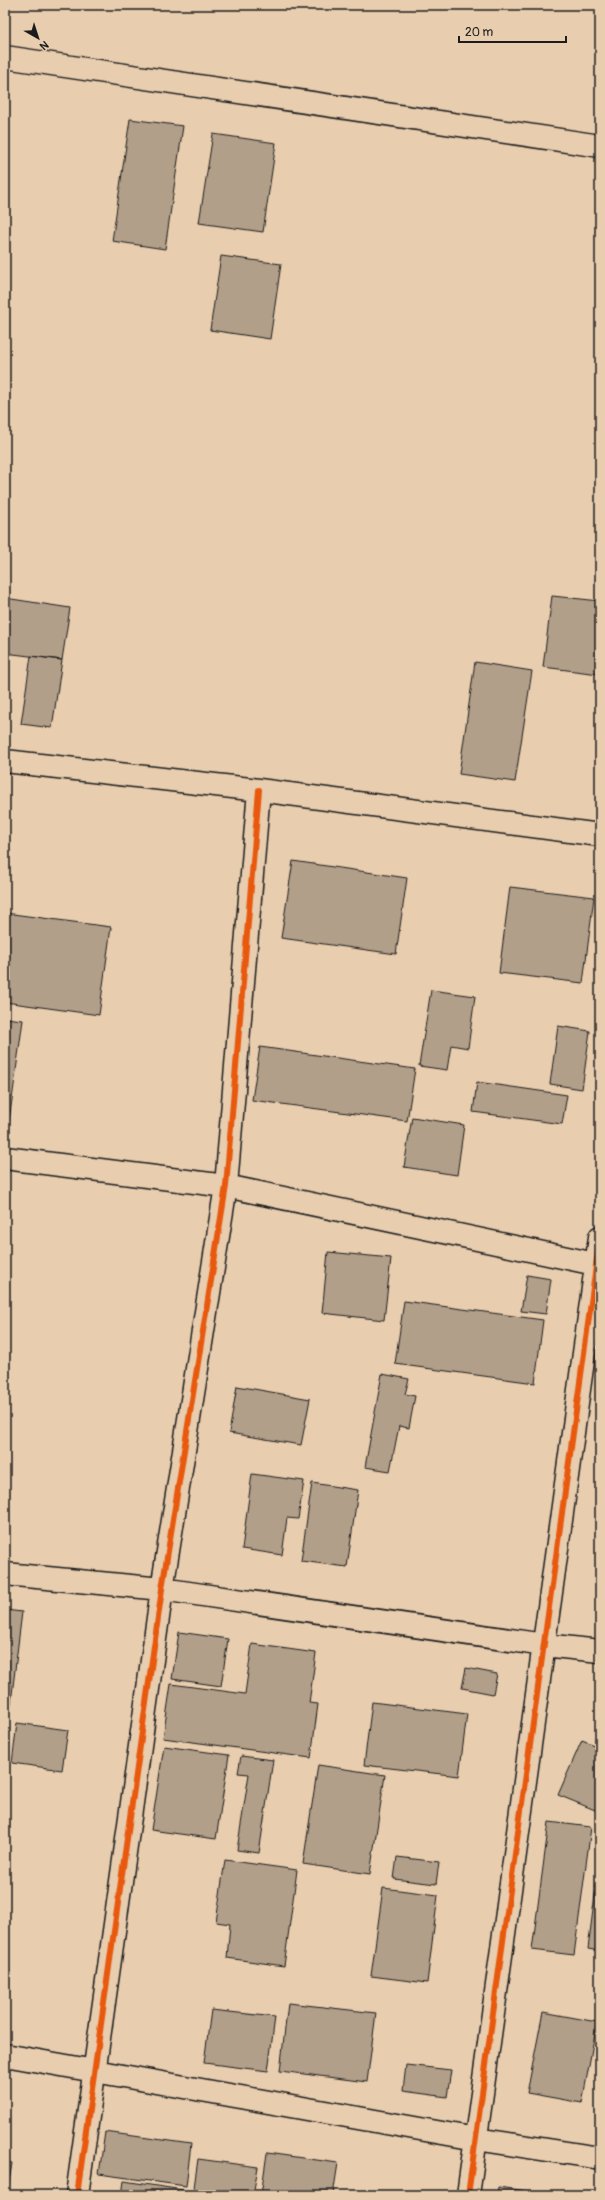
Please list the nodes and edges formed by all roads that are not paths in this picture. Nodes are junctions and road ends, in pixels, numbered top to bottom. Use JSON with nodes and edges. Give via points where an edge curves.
{"nodes":[{"id":1,"x":5,"y":57,"type":"edge"},
{"id":2,"x":600,"y":146,"type":"edge"},
{"id":3,"x":5,"y":761,"type":"edge"},
{"id":4,"x":259,"y":790,"type":"junction"},
{"id":5,"x":600,"y":835,"type":"edge"},
{"id":6,"x":5,"y":1158,"type":"edge"},
{"id":7,"x":226,"y":1186,"type":"junction"},
{"id":8,"x":600,"y":1237,"type":"edge"},
{"id":9,"x":598,"y":1265,"type":"edge"},
{"id":10,"x":5,"y":1574,"type":"edge"},
{"id":11,"x":162,"y":1590,"type":"junction"},
{"id":12,"x":544,"y":1645,"type":"junction"},
{"id":13,"x":600,"y":1651,"type":"edge"},
{"id":14,"x":5,"y":2055,"type":"edge"},
{"id":15,"x":95,"y":2070,"type":"junction"},
{"id":16,"x":476,"y":2139,"type":"junction"},
{"id":17,"x":600,"y":2158,"type":"edge"},
{"id":18,"x":77,"y":2195,"type":"edge"},
{"id":19,"x":468,"y":2195,"type":"edge"}],
"edges":[{"from":1,"to":2,"type":"street"},
{"from":3,"to":4,"type":"street"},
{"from":4,"to":5,"type":"street"},
{"from":4,"to":7,"type":"street"},
{"from":6,"to":7,"type":"street"},
{"from":7,"to":9,"type":"street"},
{"from":7,"to":11,"type":"street"},
{"from":8,"to":9,"type":"street"},
{"from":9,"to":12,"type":"street"},
{"from":10,"to":11,"type":"street"},
{"from":11,"to":12,"type":"street"},
{"from":11,"to":15,"type":"street"},
{"from":12,"to":13,"type":"street"},
{"from":12,"to":16,"type":"street"},
{"from":14,"to":15,"type":"street"},
{"from":15,"to":16,"type":"street"},
{"from":15,"to":18,"type":"street"},
{"from":16,"to":17,"type":"street"},
{"from":16,"to":19,"type":"street"}]}
